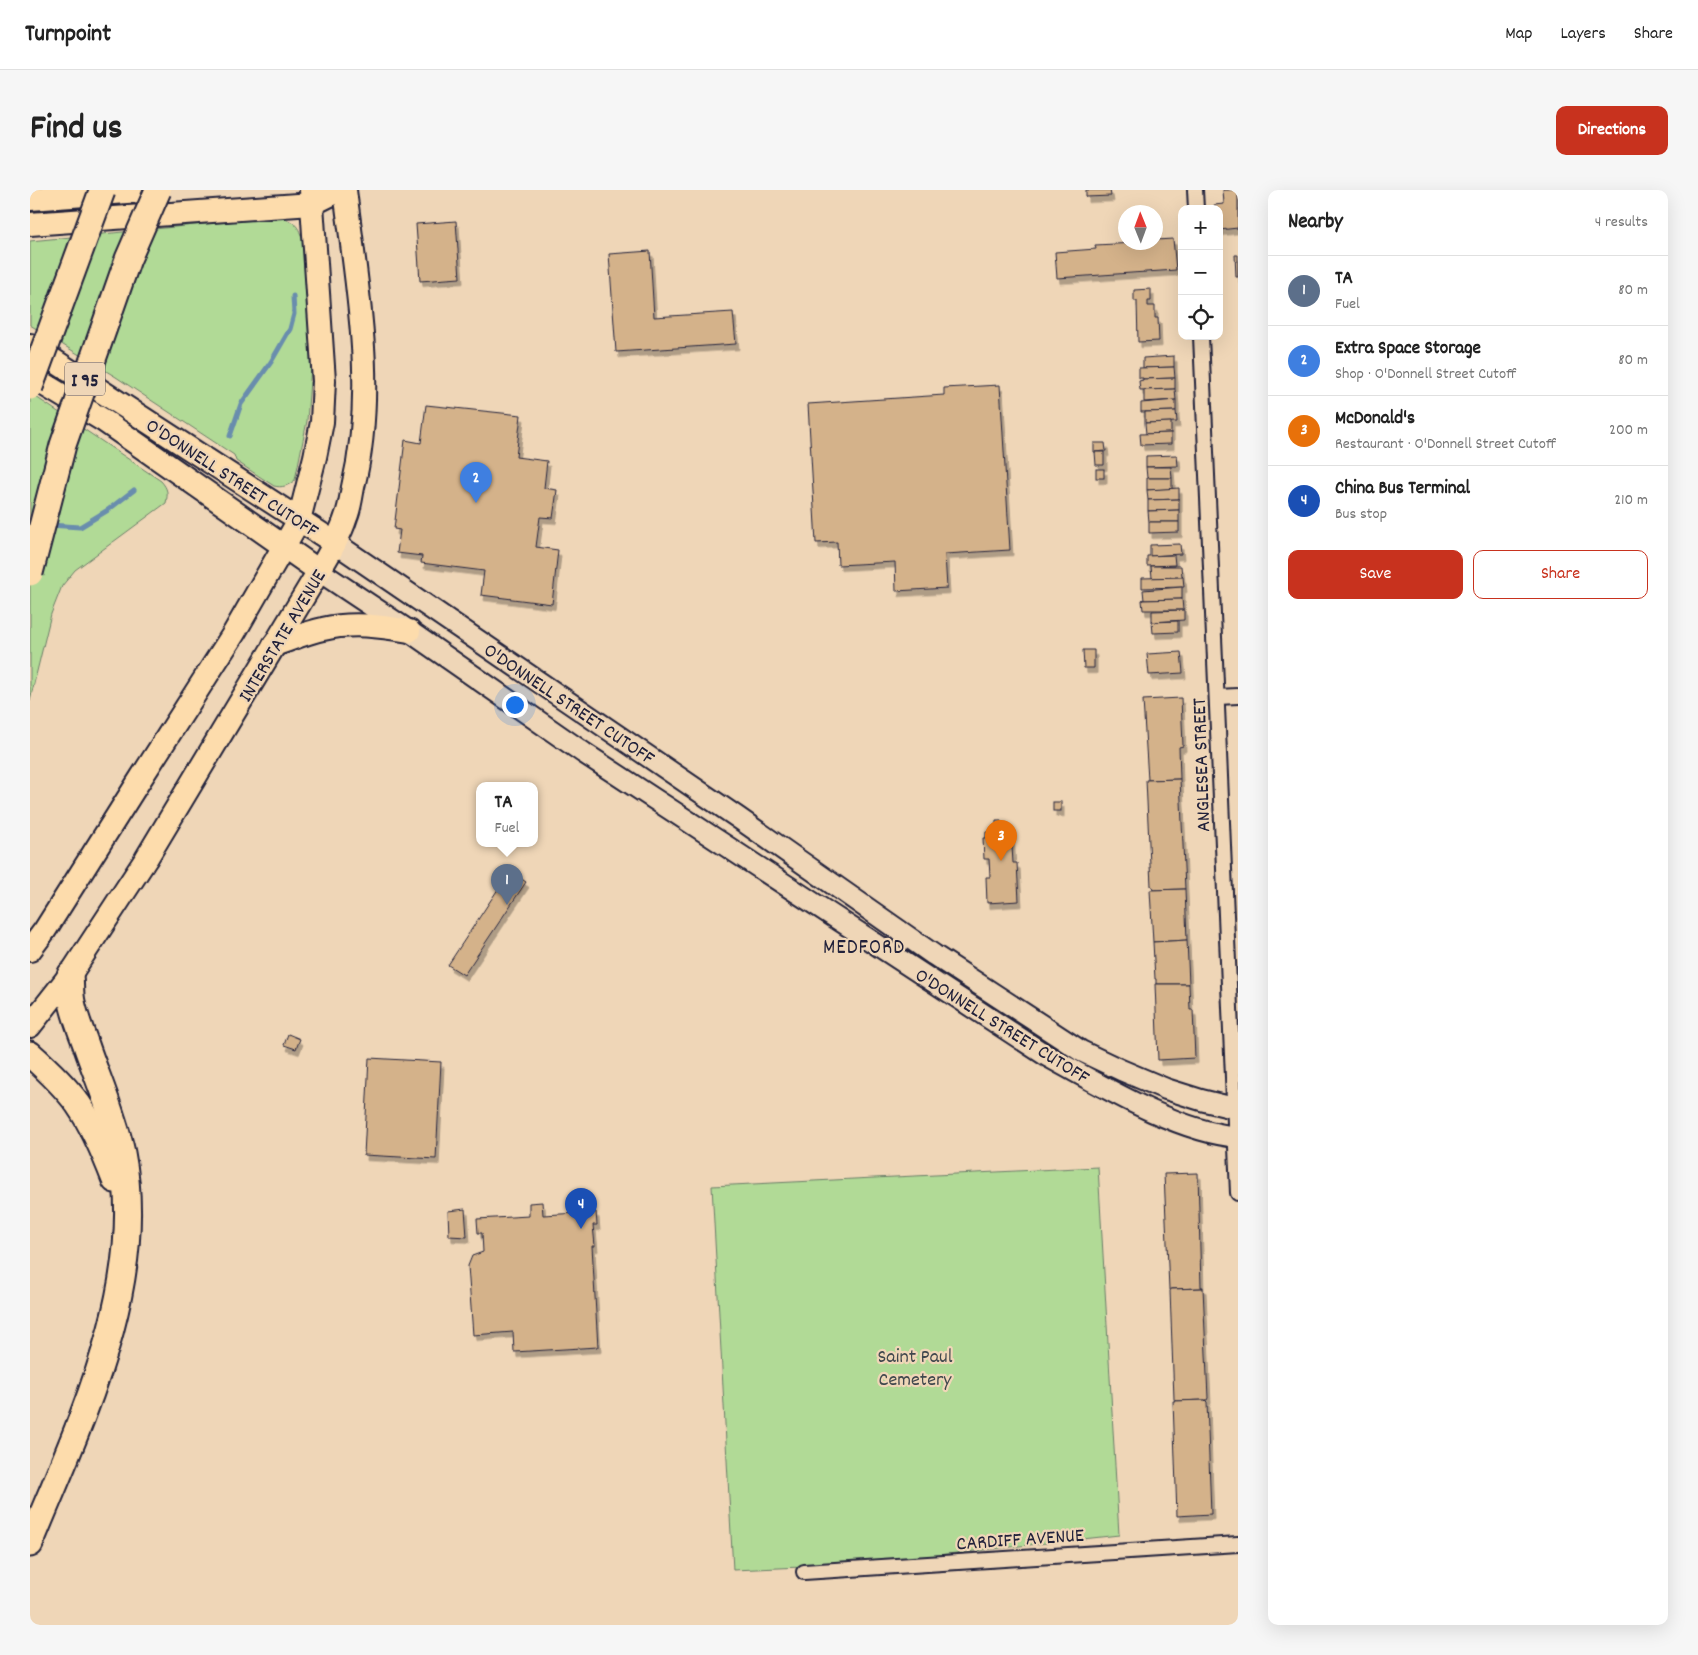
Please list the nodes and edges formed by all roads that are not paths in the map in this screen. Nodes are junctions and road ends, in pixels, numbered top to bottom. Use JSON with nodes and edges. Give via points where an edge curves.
{"nodes":[{"id":1,"x":102,"y":190,"type":"edge"},
{"id":2,"x":156,"y":190,"type":"edge"},
{"id":3,"x":340,"y":190,"type":"edge"},
{"id":4,"x":345,"y":190,"type":"edge"},
{"id":5,"x":1195,"y":190,"type":"edge"},
{"id":6,"x":312,"y":197,"type":"edge"},
{"id":7,"x":30,"y":199,"type":"edge"},
{"id":8,"x":1196,"y":205,"type":"edge"},
{"id":9,"x":30,"y":224,"type":"edge"},
{"id":10,"x":1201,"y":340,"type":"edge"},
{"id":11,"x":30,"y":346,"type":"edge"},
{"id":12,"x":30,"y":376,"type":"edge"},
{"id":13,"x":30,"y":387,"type":"edge"},
{"id":14,"x":299,"y":520,"type":"junction"},
{"id":15,"x":335,"y":543,"type":"junction"},
{"id":16,"x":284,"y":547,"type":"junction"},
{"id":17,"x":319,"y":571,"type":"junction"},
{"id":18,"x":30,"y":573,"type":"edge"},
{"id":19,"x":409,"y":631,"type":"junction"},
{"id":20,"x":274,"y":645,"type":"junction"},
{"id":21,"x":1238,"y":696,"type":"edge"},
{"id":22,"x":1217,"y":697,"type":"junction"},
{"id":23,"x":30,"y":950,"type":"edge"},
{"id":24,"x":70,"y":975,"type":"junction"},
{"id":25,"x":30,"y":1026,"type":"edge"},
{"id":26,"x":30,"y":1054,"type":"edge"},
{"id":27,"x":1236,"y":1108,"type":"edge"},
{"id":28,"x":1237,"y":1137,"type":"edge"},
{"id":29,"x":1238,"y":1193,"type":"edge"},
{"id":30,"x":128,"y":1218,"type":"junction"},
{"id":31,"x":30,"y":1544,"type":"edge"},
{"id":32,"x":1238,"y":1544,"type":"edge"},
{"id":33,"x":804,"y":1572,"type":"dead end"}],
"edges":[{"from":1,"to":13,"type":"highway","number":"I 95","bridge":true},
{"from":2,"to":7,"type":"main road"},
{"from":2,"to":18,"type":"highway","number":"I 95","bridge":true,"via":[[95,349],[63,445]]},
{"from":3,"to":6,"type":"main road"},
{"from":4,"to":15,"type":"main road","name":"INTERSTATE AVENUE","via":[[364,355],[365,398],[358,468],[346,517]]},
{"from":5,"to":8,"type":"street"},
{"from":6,"to":9,"type":"main road"},
{"from":6,"to":14,"type":"main road","name":"INTERSTATE AVENUE","via":[[324,381],[322,422]]},
{"from":10,"to":22,"type":"street","name":"ANGLESEA STREET"},
{"from":11,"to":14,"type":"main road","name":"O'DONNELL STREET CUTOFF"},
{"from":12,"to":16,"type":"main road","name":"O'DONNELL STREET CUTOFF","via":[[102,420]]},
{"from":14,"to":15,"type":"main road","name":"O'DONNELL STREET CUTOFF"},
{"from":14,"to":16,"type":"main road","name":"INTERSTATE AVENUE"},
{"from":15,"to":17,"type":"main road","name":"INTERSTATE AVENUE"},
{"from":15,"to":27,"type":"main road","name":"O'DONNELL STREET CUTOFF","via":[[934,955],[1081,1051],[1166,1088]]},
{"from":16,"to":17,"type":"main road","name":"O'DONNELL STREET CUTOFF"},
{"from":16,"to":23,"type":"main road","name":"INTERSTATE AVENUE","via":[[234,633],[46,930]]},
{"from":17,"to":19,"type":"main road","name":"O'DONNELL STREET CUTOFF"},
{"from":17,"to":20,"type":"main road","name":"INTERSTATE AVENUE"},
{"from":19,"to":20,"type":"main road","via":[[372,625],[345,626],[322,629]]},
{"from":19,"to":28,"type":"main road","name":"O'DONNELL STREET CUTOFF","via":[[584,753],[1047,1056],[1158,1113],[1195,1128]]},
{"from":20,"to":24,"type":"main road","name":"INTERSTATE AVENUE","via":[[146,859]]},
{"from":21,"to":22,"type":"street"},
{"from":22,"to":27,"type":"street","name":"ANGLESEA STREET"},
{"from":24,"to":25,"type":"main road","name":"INTERSTATE AVENUE"},
{"from":24,"to":30,"type":"highway","via":[[78,1023],[122,1152]]},
{"from":26,"to":30,"type":"highway","via":[[78,1105],[106,1156]]},
{"from":27,"to":28,"type":"street","name":"ANGLESEA STREET"},
{"from":28,"to":29,"type":"street","name":"ANGLESEA STREET"},
{"from":30,"to":31,"type":"highway","via":[[124,1270],[108,1338],[78,1428]]},
{"from":32,"to":33,"type":"street","name":"CARDIFF AVENUE"}]}
